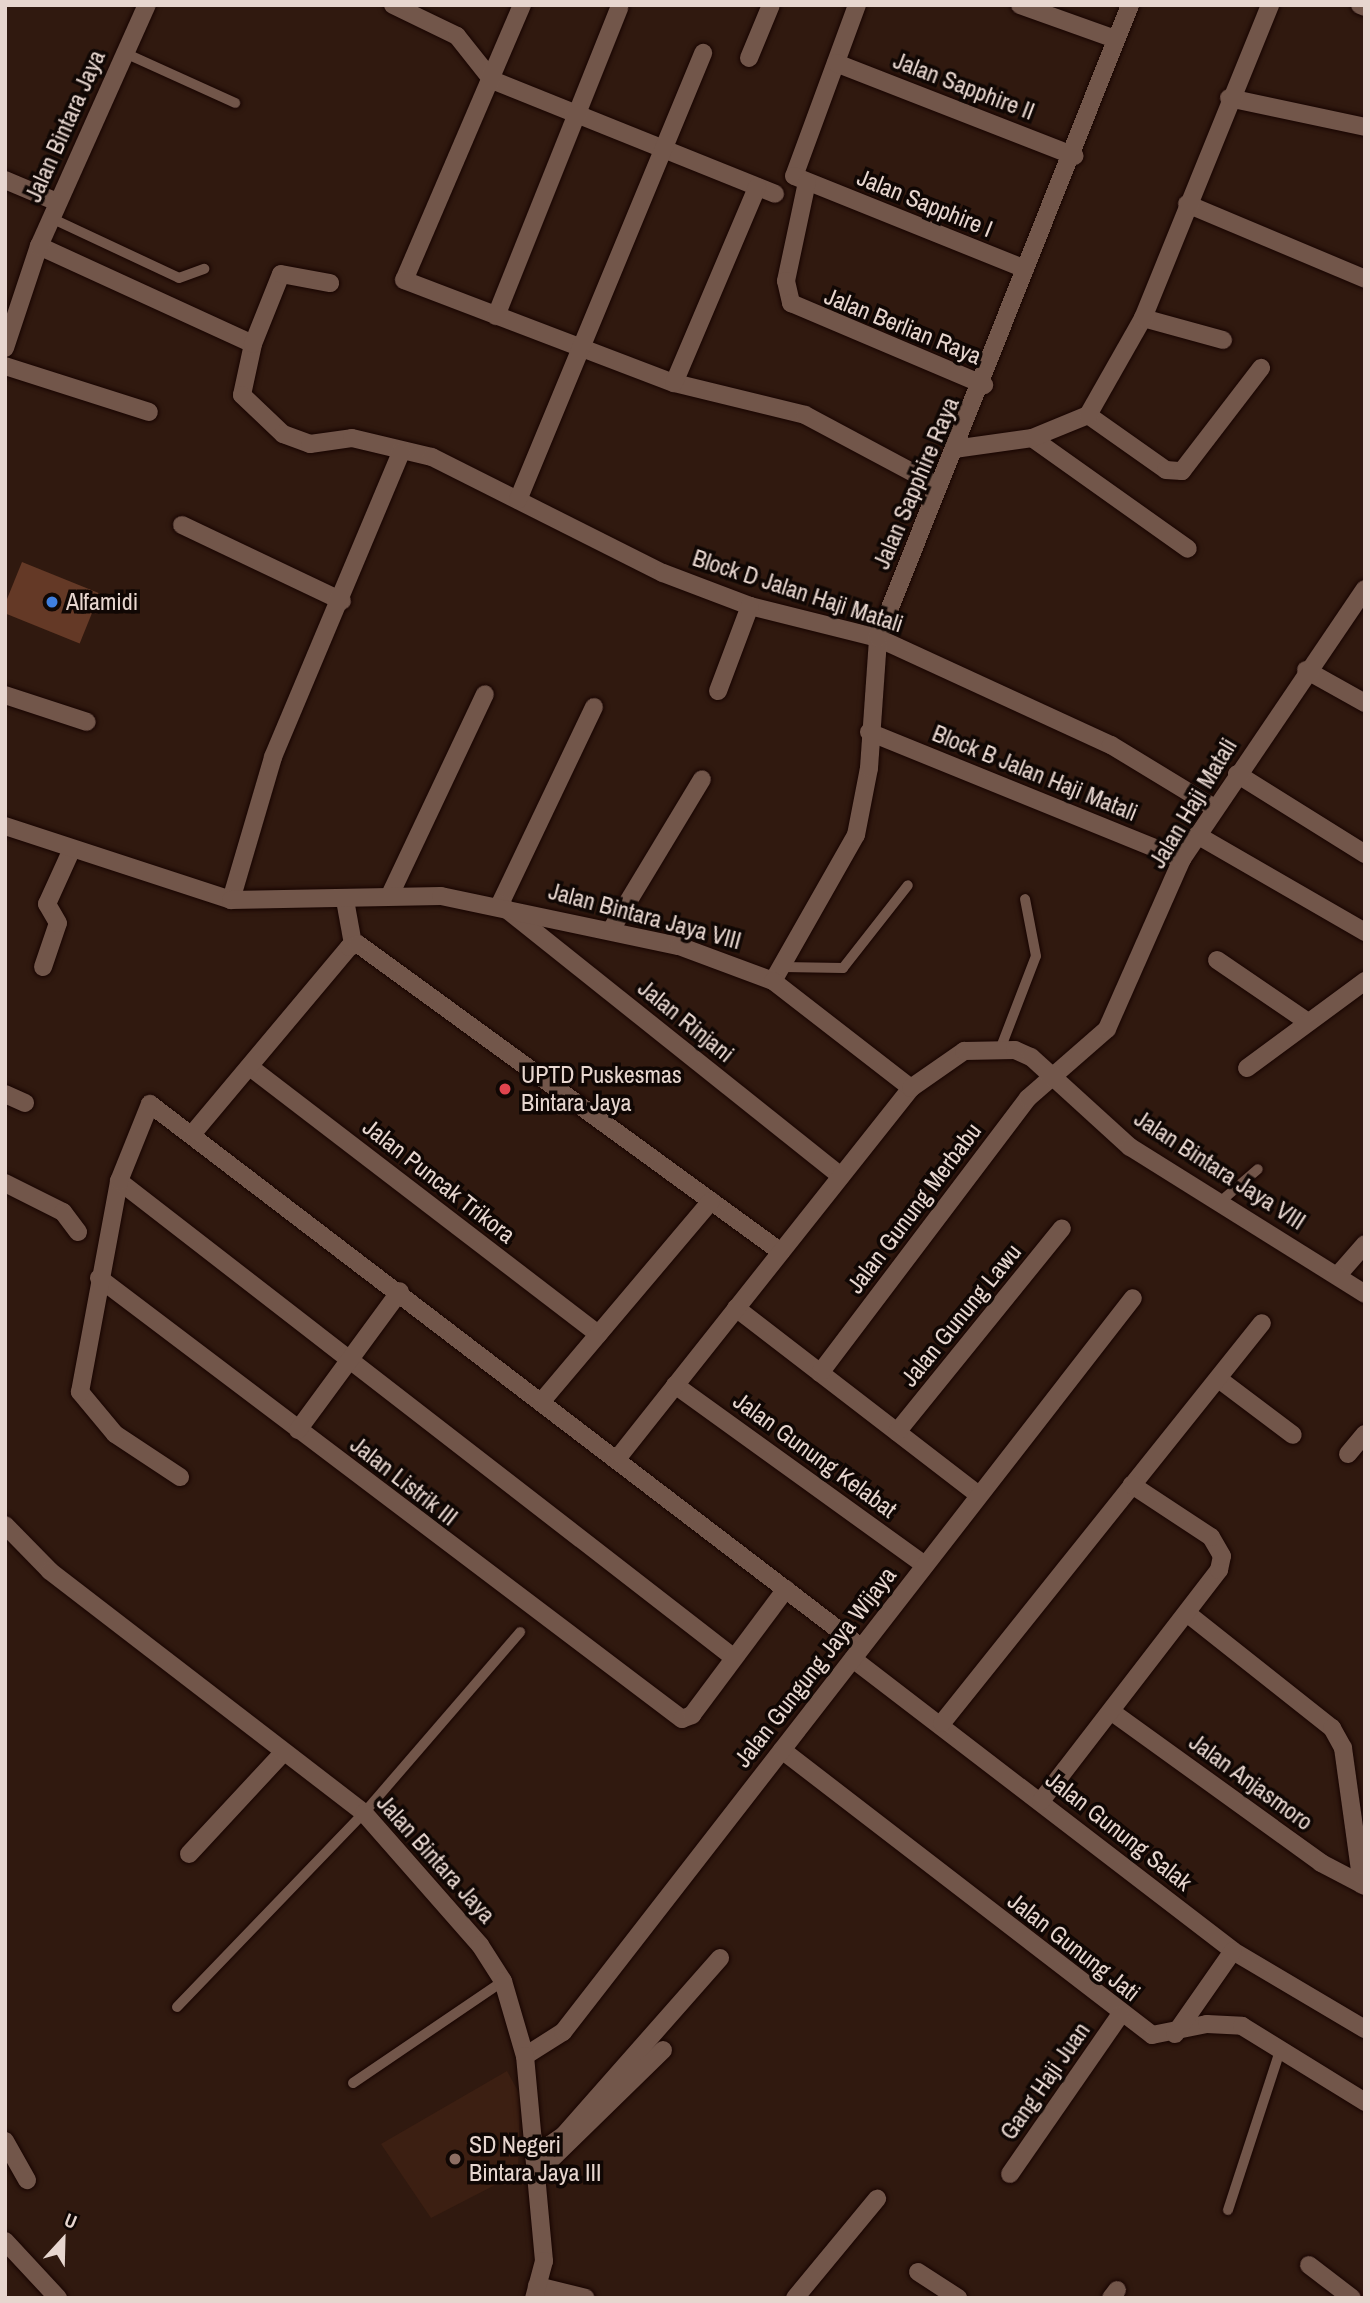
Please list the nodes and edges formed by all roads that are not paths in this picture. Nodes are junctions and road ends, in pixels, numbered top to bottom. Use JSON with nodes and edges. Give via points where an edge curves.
{"nodes":[{"id":1,"x":147,"y":5,"type":"edge"},
{"id":2,"x":393,"y":5,"type":"edge"},
{"id":3,"x":522,"y":5,"type":"edge"},
{"id":4,"x":771,"y":5,"type":"edge"},
{"id":5,"x":857,"y":5,"type":"edge"},
{"id":6,"x":1020,"y":5,"type":"edge"},
{"id":7,"x":1130,"y":5,"type":"edge"},
{"id":8,"x":1270,"y":5,"type":"edge"},
{"id":9,"x":619,"y":8,"type":"dead end"},
{"id":10,"x":1115,"y":39,"type":"junction"},
{"id":11,"x":125,"y":53,"type":"junction"},
{"id":12,"x":703,"y":53,"type":"dead end"},
{"id":13,"x":749,"y":58,"type":"dead end"},
{"id":14,"x":836,"y":63,"type":"junction"},
{"id":15,"x":492,"y":80,"type":"junction"},
{"id":16,"x":1229,"y":98,"type":"junction"},
{"id":17,"x":235,"y":103,"type":"dead end"},
{"id":18,"x":575,"y":114,"type":"junction"},
{"id":19,"x":1365,"y":127,"type":"edge"},
{"id":20,"x":664,"y":149,"type":"junction"},
{"id":21,"x":1075,"y":156,"type":"junction"},
{"id":22,"x":5,"y":180,"type":"edge"},
{"id":23,"x":807,"y":182,"type":"junction"},
{"id":24,"x":757,"y":187,"type":"junction"},
{"id":25,"x":775,"y":194,"type":"dead end"},
{"id":26,"x":1187,"y":204,"type":"junction"},
{"id":27,"x":54,"y":210,"type":"junction"},
{"id":28,"x":39,"y":246,"type":"junction"},
{"id":29,"x":204,"y":269,"type":"dead end"},
{"id":30,"x":1026,"y":269,"type":"junction"},
{"id":31,"x":1365,"y":279,"type":"edge"},
{"id":32,"x":330,"y":283,"type":"dead end"},
{"id":33,"x":496,"y":316,"type":"junction"},
{"id":34,"x":1143,"y":318,"type":"junction"},
{"id":35,"x":1223,"y":340,"type":"dead end"},
{"id":36,"x":253,"y":344,"type":"junction"},
{"id":37,"x":5,"y":348,"type":"edge"},
{"id":38,"x":585,"y":349,"type":"junction"},
{"id":39,"x":5,"y":366,"type":"edge"},
{"id":40,"x":1261,"y":368,"type":"dead end"},
{"id":41,"x":674,"y":383,"type":"junction"},
{"id":42,"x":984,"y":385,"type":"junction"},
{"id":43,"x":149,"y":412,"type":"dead end"},
{"id":44,"x":1088,"y":415,"type":"junction"},
{"id":45,"x":1032,"y":438,"type":"junction"},
{"id":46,"x":954,"y":449,"type":"junction"},
{"id":47,"x":401,"y":452,"type":"junction"},
{"id":48,"x":938,"y":486,"type":"junction"},
{"id":49,"x":519,"y":500,"type":"junction"},
{"id":50,"x":182,"y":525,"type":"dead end"},
{"id":51,"x":1188,"y":548,"type":"dead end"},
{"id":52,"x":1365,"y":589,"type":"edge"},
{"id":53,"x":342,"y":601,"type":"junction"},
{"id":54,"x":750,"y":606,"type":"junction"},
{"id":55,"x":878,"y":638,"type":"junction"},
{"id":56,"x":1306,"y":670,"type":"junction"},
{"id":57,"x":718,"y":691,"type":"dead end"},
{"id":58,"x":485,"y":694,"type":"dead end"},
{"id":59,"x":5,"y":695,"type":"edge"},
{"id":60,"x":1365,"y":704,"type":"edge"},
{"id":61,"x":594,"y":706,"type":"dead end"},
{"id":62,"x":87,"y":723,"type":"dead end"},
{"id":63,"x":869,"y":732,"type":"junction"},
{"id":64,"x":1237,"y":774,"type":"junction"},
{"id":65,"x":702,"y":779,"type":"dead end"},
{"id":66,"x":1213,"y":807,"type":"junction"},
{"id":67,"x":5,"y":826,"type":"edge"},
{"id":68,"x":1197,"y":835,"type":"junction"},
{"id":69,"x":72,"y":849,"type":"junction"},
{"id":70,"x":1365,"y":854,"type":"edge"},
{"id":71,"x":1182,"y":859,"type":"junction"},
{"id":72,"x":908,"y":885,"type":"dead end"},
{"id":73,"x":390,"y":895,"type":"junction"},
{"id":74,"x":1025,"y":899,"type":"dead end"},
{"id":75,"x":231,"y":900,"type":"junction"},
{"id":76,"x":345,"y":900,"type":"junction"},
{"id":77,"x":499,"y":904,"type":"junction"},
{"id":78,"x":611,"y":930,"type":"junction"},
{"id":79,"x":1365,"y":932,"type":"edge"},
{"id":80,"x":353,"y":944,"type":"junction"},
{"id":81,"x":1217,"y":960,"type":"dead end"},
{"id":82,"x":43,"y":967,"type":"dead end"},
{"id":83,"x":778,"y":974,"type":"junction"},
{"id":84,"x":1365,"y":981,"type":"edge"},
{"id":85,"x":1308,"y":1022,"type":"junction"},
{"id":86,"x":1001,"y":1047,"type":"junction"},
{"id":87,"x":250,"y":1067,"type":"junction"},
{"id":88,"x":1247,"y":1068,"type":"dead end"},
{"id":89,"x":1051,"y":1077,"type":"junction"},
{"id":90,"x":911,"y":1088,"type":"junction"},
{"id":91,"x":5,"y":1094,"type":"edge"},
{"id":92,"x":25,"y":1103,"type":"dead end"},
{"id":93,"x":194,"y":1132,"type":"junction"},
{"id":94,"x":1258,"y":1169,"type":"dead end"},
{"id":95,"x":841,"y":1176,"type":"junction"},
{"id":96,"x":119,"y":1181,"type":"junction"},
{"id":97,"x":5,"y":1183,"type":"edge"},
{"id":98,"x":711,"y":1201,"type":"junction"},
{"id":99,"x":1220,"y":1202,"type":"junction"},
{"id":100,"x":1062,"y":1228,"type":"dead end"},
{"id":101,"x":78,"y":1232,"type":"dead end"},
{"id":102,"x":1365,"y":1244,"type":"edge"},
{"id":103,"x":781,"y":1252,"type":"junction"},
{"id":104,"x":1338,"y":1275,"type":"junction"},
{"id":105,"x":99,"y":1278,"type":"junction"},
{"id":106,"x":400,"y":1291,"type":"junction"},
{"id":107,"x":1365,"y":1294,"type":"edge"},
{"id":108,"x":1133,"y":1298,"type":"dead end"},
{"id":109,"x":736,"y":1308,"type":"junction"},
{"id":110,"x":1262,"y":1323,"type":"dead end"},
{"id":111,"x":598,"y":1334,"type":"junction"},
{"id":112,"x":351,"y":1362,"type":"junction"},
{"id":113,"x":820,"y":1373,"type":"junction"},
{"id":114,"x":1220,"y":1380,"type":"junction"},
{"id":115,"x":676,"y":1385,"type":"junction"},
{"id":116,"x":542,"y":1401,"type":"junction"},
{"id":117,"x":298,"y":1430,"type":"junction"},
{"id":118,"x":897,"y":1432,"type":"junction"},
{"id":119,"x":1365,"y":1434,"type":"edge"},
{"id":120,"x":1293,"y":1435,"type":"dead end"},
{"id":121,"x":1348,"y":1454,"type":"dead end"},
{"id":122,"x":617,"y":1459,"type":"junction"},
{"id":123,"x":180,"y":1477,"type":"dead end"},
{"id":124,"x":1132,"y":1485,"type":"junction"},
{"id":125,"x":979,"y":1495,"type":"junction"},
{"id":126,"x":5,"y":1525,"type":"edge"},
{"id":127,"x":925,"y":1565,"type":"junction"},
{"id":128,"x":786,"y":1589,"type":"junction"},
{"id":129,"x":1188,"y":1614,"type":"junction"},
{"id":130,"x":520,"y":1632,"type":"dead end"},
{"id":131,"x":857,"y":1653,"type":"junction"},
{"id":132,"x":733,"y":1657,"type":"junction"},
{"id":133,"x":1112,"y":1712,"type":"junction"},
{"id":134,"x":942,"y":1723,"type":"junction"},
{"id":135,"x":782,"y":1750,"type":"junction"},
{"id":136,"x":283,"y":1752,"type":"junction"},
{"id":137,"x":1041,"y":1801,"type":"junction"},
{"id":138,"x":364,"y":1812,"type":"junction"},
{"id":139,"x":189,"y":1854,"type":"dead end"},
{"id":140,"x":1364,"y":1886,"type":"edge"},
{"id":141,"x":1233,"y":1951,"type":"junction"},
{"id":142,"x":720,"y":1958,"type":"dead end"},
{"id":143,"x":503,"y":1981,"type":"junction"},
{"id":144,"x":177,"y":2007,"type":"dead end"},
{"id":145,"x":1120,"y":2015,"type":"junction"},
{"id":146,"x":1365,"y":2029,"type":"edge"},
{"id":147,"x":1175,"y":2034,"type":"junction"},
{"id":148,"x":1281,"y":2047,"type":"junction"},
{"id":149,"x":663,"y":2050,"type":"dead end"},
{"id":150,"x":525,"y":2056,"type":"junction"},
{"id":151,"x":353,"y":2083,"type":"dead end"},
{"id":152,"x":1365,"y":2102,"type":"edge"},
{"id":153,"x":568,"y":2139,"type":"junction"},
{"id":154,"x":5,"y":2141,"type":"edge"},
{"id":155,"x":536,"y":2164,"type":"junction"},
{"id":156,"x":1010,"y":2174,"type":"dead end"},
{"id":157,"x":27,"y":2180,"type":"dead end"},
{"id":158,"x":877,"y":2199,"type":"dead end"},
{"id":159,"x":1228,"y":2210,"type":"dead end"},
{"id":160,"x":5,"y":2241,"type":"edge"},
{"id":161,"x":1309,"y":2265,"type":"dead end"},
{"id":162,"x":918,"y":2272,"type":"dead end"},
{"id":163,"x":536,"y":2292,"type":"edge"},
{"id":164,"x":58,"y":2298,"type":"edge"},
{"id":165,"x":586,"y":2298,"type":"edge"},
{"id":166,"x":795,"y":2298,"type":"edge"},
{"id":167,"x":958,"y":2298,"type":"edge"},
{"id":168,"x":1352,"y":2298,"type":"edge"}],
"edges":[{"from":1,"to":11,"type":"street","name":"Jalan Bintara Jaya"},
{"from":2,"to":15,"type":"street","via":[[457,36]]},
{"from":3,"to":15,"type":"street"},
{"from":4,"to":13,"type":"street"},
{"from":5,"to":14,"type":"street","name":"Jalan Berlian Raya"},
{"from":6,"to":10,"type":"street"},
{"from":7,"to":10,"type":"street","name":"Jalan Sapphire Raya"},
{"from":8,"to":16,"type":"street"},
{"from":9,"to":18,"type":"street"},
{"from":10,"to":21,"type":"street","name":"Jalan Sapphire Raya"},
{"from":11,"to":17,"type":"lane"},
{"from":11,"to":27,"type":"street","name":"Jalan Bintara Jaya"},
{"from":12,"to":20,"type":"street"},
{"from":14,"to":21,"type":"street","name":"Jalan Sapphire II"},
{"from":14,"to":23,"type":"street","name":"Jalan Berlian Raya","via":[[794,176]]},
{"from":15,"to":18,"type":"street"},
{"from":15,"to":33,"type":"street","via":[[404,280]]},
{"from":16,"to":19,"type":"street"},
{"from":16,"to":26,"type":"street"},
{"from":18,"to":20,"type":"street"},
{"from":18,"to":33,"type":"street"},
{"from":20,"to":24,"type":"street"},
{"from":20,"to":38,"type":"street"},
{"from":21,"to":30,"type":"street","name":"Jalan Sapphire Raya"},
{"from":22,"to":27,"type":"street"},
{"from":23,"to":30,"type":"street","name":"Jalan Sapphire I"},
{"from":23,"to":42,"type":"street","name":"Jalan Berlian Raya","via":[[786,281],[791,303]]},
{"from":24,"to":25,"type":"street"},
{"from":24,"to":41,"type":"street"},
{"from":26,"to":31,"type":"street"},
{"from":26,"to":34,"type":"street"},
{"from":27,"to":28,"type":"street","name":"Jalan Bintara Jaya"},
{"from":27,"to":29,"type":"lane","via":[[179,278]]},
{"from":28,"to":36,"type":"street"},
{"from":28,"to":37,"type":"street","name":"Jalan Bintara Jaya"},
{"from":30,"to":42,"type":"street","name":"Jalan Sapphire Raya"},
{"from":32,"to":36,"type":"street","via":[[281,274]]},
{"from":33,"to":38,"type":"street"},
{"from":34,"to":35,"type":"street"},
{"from":34,"to":44,"type":"street"},
{"from":36,"to":47,"type":"street","name":"Block D Jalan Haji Matali","via":[[242,396],[283,434],[310,444],[352,438]]},
{"from":38,"to":41,"type":"street"},
{"from":38,"to":49,"type":"street"},
{"from":39,"to":43,"type":"street"},
{"from":40,"to":44,"type":"street","via":[[1182,471],[1167,470]]},
{"from":41,"to":48,"type":"street","via":[[805,415]]},
{"from":42,"to":46,"type":"street","name":"Jalan Sapphire Raya"},
{"from":44,"to":45,"type":"street"},
{"from":45,"to":46,"type":"street"},
{"from":45,"to":51,"type":"street"},
{"from":46,"to":48,"type":"street","name":"Jalan Sapphire Raya"},
{"from":47,"to":49,"type":"street","name":"Block D Jalan Haji Matali","via":[[432,457]]},
{"from":47,"to":53,"type":"street"},
{"from":48,"to":55,"type":"street","name":"Jalan Sapphire Raya"},
{"from":49,"to":54,"type":"street","name":"Block D Jalan Haji Matali","via":[[625,556]]},
{"from":50,"to":53,"type":"street"},
{"from":52,"to":56,"type":"street","name":"Jalan Haji Matali"},
{"from":53,"to":75,"type":"street","via":[[273,757]]},
{"from":54,"to":55,"type":"street","name":"Block D Jalan Haji Matali"},
{"from":54,"to":57,"type":"street"},
{"from":55,"to":63,"type":"street","name":"Jalan Sapphire Raya"},
{"from":55,"to":66,"type":"street","name":"Block D Jalan Haji Matali","via":[[1111,745]]},
{"from":56,"to":60,"type":"street"},
{"from":56,"to":64,"type":"street","name":"Jalan Haji Matali"},
{"from":58,"to":73,"type":"street"},
{"from":59,"to":62,"type":"street"},
{"from":61,"to":77,"type":"street"},
{"from":63,"to":71,"type":"street","name":"Block B Jalan Haji Matali"},
{"from":63,"to":83,"type":"street","name":"Jalan Sapphire Raya","via":[[856,835]]},
{"from":64,"to":66,"type":"street","name":"Jalan Haji Matali"},
{"from":64,"to":70,"type":"street"},
{"from":65,"to":78,"type":"street"},
{"from":66,"to":68,"type":"street","name":"Jalan Haji Matali"},
{"from":67,"to":69,"type":"street","name":"Jalan Bintara Jaya VIII"},
{"from":68,"to":71,"type":"street","name":"Jalan Haji Matali"},
{"from":68,"to":79,"type":"street"},
{"from":69,"to":75,"type":"street","name":"Jalan Bintara Jaya VIII"},
{"from":69,"to":82,"type":"street","via":[[47,904],[58,923]]},
{"from":71,"to":89,"type":"street","name":"Jalan Haji Matali","via":[[1107,1029]]},
{"from":72,"to":83,"type":"lane","via":[[843,968]]},
{"from":73,"to":76,"type":"street","name":"Jalan Bintara Jaya VIII"},
{"from":73,"to":77,"type":"street","name":"Jalan Bintara Jaya VIII"},
{"from":74,"to":86,"type":"lane","via":[[1036,956]]},
{"from":75,"to":76,"type":"street","name":"Jalan Bintara Jaya VIII"},
{"from":76,"to":80,"type":"street"},
{"from":77,"to":78,"type":"street","name":"Jalan Bintara Jaya VIII"},
{"from":77,"to":95,"type":"street","name":"Jalan Rinjani"},
{"from":78,"to":83,"type":"street","name":"Jalan Bintara Jaya VIII"},
{"from":80,"to":87,"type":"street"},
{"from":80,"to":98,"type":"street","via":[[364,945]]},
{"from":81,"to":85,"type":"street"},
{"from":83,"to":90,"type":"street","name":"Jalan Bintara Jaya VIII"},
{"from":84,"to":85,"type":"street"},
{"from":85,"to":88,"type":"street"},
{"from":86,"to":89,"type":"street","name":"Jalan Bintara Jaya VIII","via":[[1031,1057]]},
{"from":86,"to":90,"type":"street","name":"Jalan Bintara Jaya VIII","via":[[964,1051]]},
{"from":87,"to":93,"type":"street"},
{"from":87,"to":111,"type":"street","name":"Jalan Puncak Trikora"},
{"from":89,"to":99,"type":"street","name":"Jalan Bintara Jaya VIII","via":[[1130,1147]]},
{"from":89,"to":113,"type":"street","name":"Jalan Gunung Merbabu","via":[[1028,1098]]},
{"from":90,"to":95,"type":"street"},
{"from":91,"to":92,"type":"street"},
{"from":93,"to":96,"type":"street","name":"Jalan Gunung Salak","via":[[150,1104]]},
{"from":93,"to":106,"type":"street","name":"Jalan Gunung Salak"},
{"from":94,"to":99,"type":"lane"},
{"from":95,"to":103,"type":"street"},
{"from":96,"to":105,"type":"street"},
{"from":96,"to":112,"type":"street"},
{"from":97,"to":101,"type":"street","via":[[63,1212]]},
{"from":98,"to":103,"type":"street"},
{"from":98,"to":111,"type":"street"},
{"from":99,"to":104,"type":"street","name":"Jalan Bintara Jaya VIII"},
{"from":100,"to":118,"type":"street","name":"Jalan Gunung Lawu"},
{"from":102,"to":104,"type":"street"},
{"from":103,"to":109,"type":"street"},
{"from":104,"to":107,"type":"street","name":"Jalan Bintara Jaya VIII"},
{"from":105,"to":117,"type":"street","name":"Jalan Listrik III"},
{"from":105,"to":123,"type":"street","via":[[80,1392],[115,1434]]},
{"from":106,"to":112,"type":"street"},
{"from":106,"to":116,"type":"street","name":"Jalan Gunung Salak"},
{"from":108,"to":125,"type":"street","name":"Jalan Gungung Jaya Wijaya"},
{"from":109,"to":113,"type":"street"},
{"from":109,"to":115,"type":"street"},
{"from":110,"to":114,"type":"street"},
{"from":111,"to":116,"type":"street"},
{"from":112,"to":117,"type":"street"},
{"from":112,"to":132,"type":"street"},
{"from":113,"to":118,"type":"street"},
{"from":114,"to":120,"type":"street"},
{"from":114,"to":124,"type":"street"},
{"from":115,"to":122,"type":"street"},
{"from":115,"to":127,"type":"street","name":"Jalan Gunung Kelabat"},
{"from":116,"to":122,"type":"street","name":"Jalan Gunung Salak"},
{"from":117,"to":132,"type":"street","name":"Jalan Listrik III","via":[[681,1719],[692,1715]]},
{"from":118,"to":125,"type":"street"},
{"from":119,"to":121,"type":"street"},
{"from":122,"to":128,"type":"street","name":"Jalan Gunung Salak"},
{"from":124,"to":129,"type":"street","via":[[1211,1537],[1222,1556]]},
{"from":124,"to":134,"type":"street"},
{"from":125,"to":127,"type":"street","name":"Jalan Gungung Jaya Wijaya"},
{"from":126,"to":136,"type":"street","name":"Jalan Bintara Jaya","via":[[50,1571]]},
{"from":127,"to":131,"type":"street","name":"Jalan Gungung Jaya Wijaya"},
{"from":128,"to":131,"type":"street","name":"Jalan Gunung Salak"},
{"from":128,"to":132,"type":"street"},
{"from":129,"to":133,"type":"street"},
{"from":129,"to":140,"type":"street","via":[[1332,1728],[1343,1748]]},
{"from":130,"to":138,"type":"lane"},
{"from":131,"to":134,"type":"street","name":"Jalan Gunung Salak"},
{"from":131,"to":135,"type":"street","name":"Jalan Gungung Jaya Wijaya"},
{"from":133,"to":137,"type":"street"},
{"from":133,"to":140,"type":"street","name":"Jalan Anjasmoro","via":[[1321,1863]]},
{"from":134,"to":137,"type":"street","name":"Jalan Gunung Salak"},
{"from":135,"to":145,"type":"street","name":"Jalan Gunung Jati"},
{"from":135,"to":150,"type":"street","name":"Jalan Gungung Jaya Wijaya","via":[[563,2032]]},
{"from":136,"to":138,"type":"street","name":"Jalan Bintara Jaya"},
{"from":136,"to":139,"type":"street"},
{"from":137,"to":141,"type":"street","name":"Jalan Gunung Salak"},
{"from":138,"to":143,"type":"street","name":"Jalan Bintara Jaya"},
{"from":138,"to":144,"type":"lane"},
{"from":141,"to":146,"type":"street","name":"Jalan Gunung Salak"},
{"from":141,"to":147,"type":"street"},
{"from":142,"to":153,"type":"street"},
{"from":143,"to":150,"type":"street","name":"Jalan Bintara Jaya"},
{"from":143,"to":151,"type":"lane"},
{"from":145,"to":147,"type":"street","name":"Jalan Gunung Jati","via":[[1152,2035]]},
{"from":145,"to":156,"type":"street","name":"Gang Haji Juan"},
{"from":147,"to":148,"type":"street","name":"Jalan Gunung Jati","via":[[1207,2024],[1242,2026]]},
{"from":148,"to":152,"type":"street","name":"Jalan Gunung Jati"},
{"from":148,"to":159,"type":"lane"},
{"from":149,"to":153,"type":"street"},
{"from":150,"to":155,"type":"street","name":"Jalan Bintara Jaya"},
{"from":153,"to":155,"type":"street"},
{"from":154,"to":157,"type":"street"},
{"from":155,"to":163,"type":"street","name":"Jalan Bintara Jaya","via":[[544,2261]]},
{"from":158,"to":166,"type":"street"},
{"from":160,"to":164,"type":"street"},
{"from":161,"to":168,"type":"street"},
{"from":162,"to":167,"type":"street"},
{"from":163,"to":165,"type":"street"}]}
